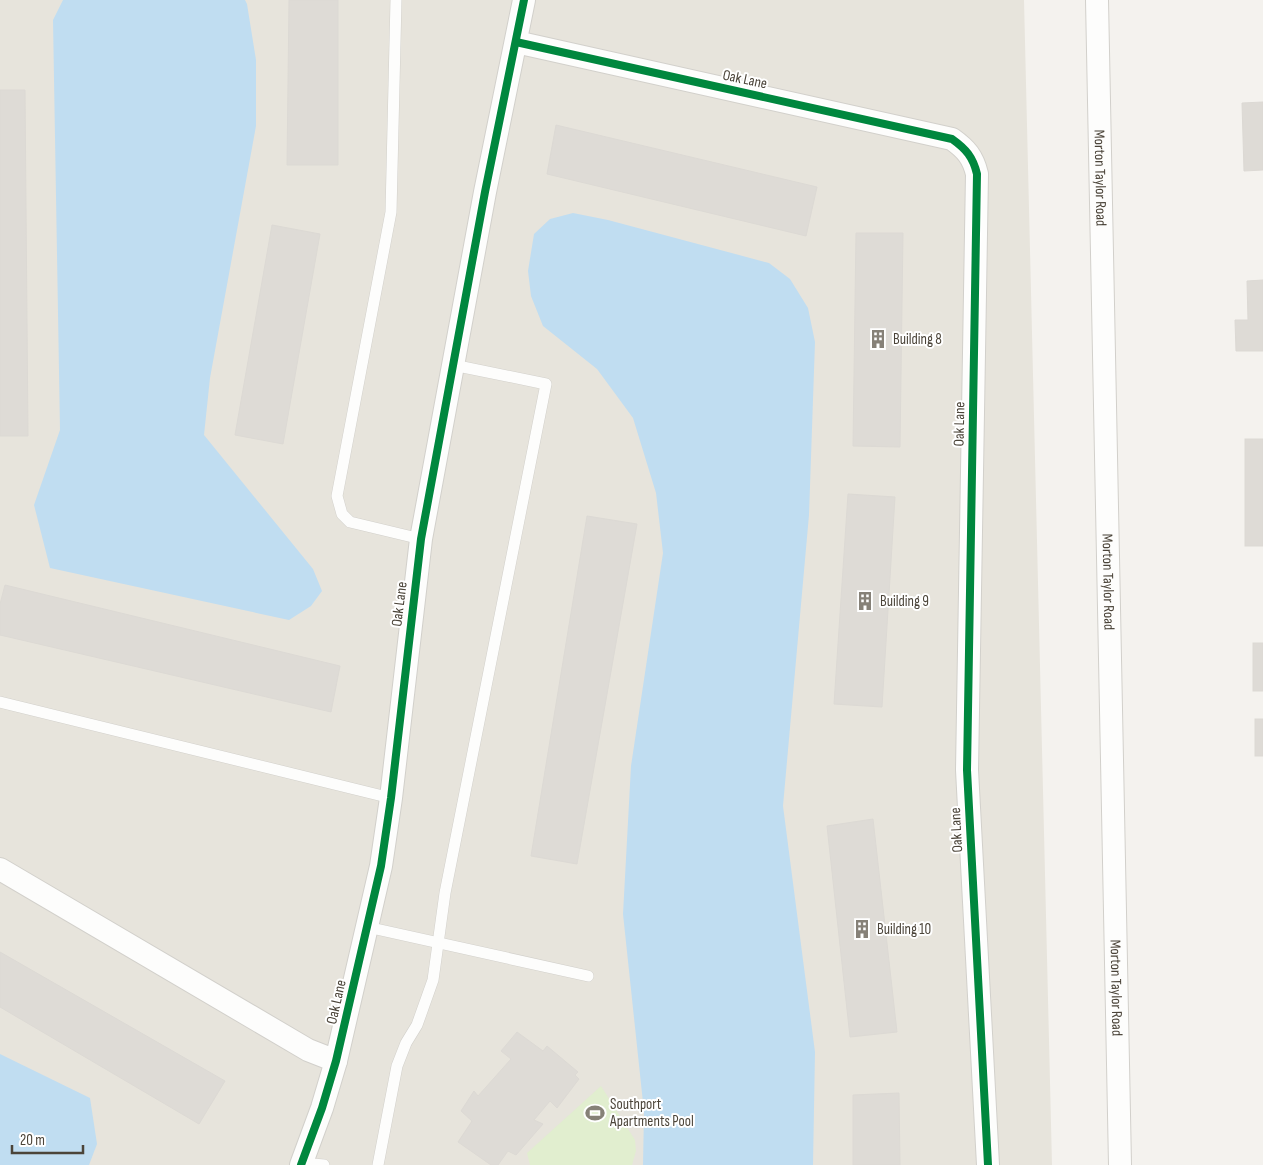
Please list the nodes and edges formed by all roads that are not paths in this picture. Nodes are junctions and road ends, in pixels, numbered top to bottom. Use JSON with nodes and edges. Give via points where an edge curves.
{"nodes":[{"id":1,"x":396,"y":0,"type":"edge"},
{"id":2,"x":524,"y":0,"type":"edge"},
{"id":3,"x":1097,"y":0,"type":"edge"},
{"id":4,"x":516,"y":42,"type":"junction"},
{"id":5,"x":454,"y":365,"type":"junction"},
{"id":6,"x":421,"y":539,"type":"junction"},
{"id":7,"x":0,"y":702,"type":"edge"},
{"id":8,"x":391,"y":798,"type":"junction"},
{"id":9,"x":0,"y":869,"type":"edge"},
{"id":10,"x":367,"y":927,"type":"junction"},
{"id":11,"x":438,"y":943,"type":"junction"},
{"id":12,"x":588,"y":976,"type":"dead end"},
{"id":13,"x":336,"y":1061,"type":"junction"},
{"id":14,"x":296,"y":1164,"type":"edge"},
{"id":15,"x":324,"y":1165,"type":"edge"},
{"id":16,"x":378,"y":1165,"type":"edge"},
{"id":17,"x":988,"y":1165,"type":"edge"},
{"id":18,"x":1120,"y":1165,"type":"edge"}],
"edges":[{"from":1,"to":6,"type":"lane","via":[[391,212],[337,496],[342,514],[350,522]]},
{"from":2,"to":4,"type":"street","name":"Oak Lane"},
{"from":3,"to":18,"type":"street","name":"Morton Taylor Road"},
{"from":4,"to":5,"type":"street","name":"Oak Lane"},
{"from":4,"to":17,"type":"street","name":"Oak Lane","via":[[952,139],[966,149],[974,161],[967,770]]},
{"from":5,"to":6,"type":"street","name":"Oak Lane"},
{"from":5,"to":11,"type":"lane","via":[[546,384],[447,883]]},
{"from":6,"to":8,"type":"street","name":"Oak Lane"},
{"from":7,"to":8,"type":"lane"},
{"from":8,"to":10,"type":"street","name":"Oak Lane","via":[[381,866]]},
{"from":9,"to":13,"type":"street","via":[[308,1050]]},
{"from":10,"to":11,"type":"lane"},
{"from":10,"to":13,"type":"street","name":"Oak Lane"},
{"from":11,"to":12,"type":"lane"},
{"from":11,"to":16,"type":"lane","via":[[433,980],[397,1066]]},
{"from":13,"to":14,"type":"street","name":"Oak Lane","via":[[322,1108]]},
{"from":14,"to":15,"type":"lane"}]}
